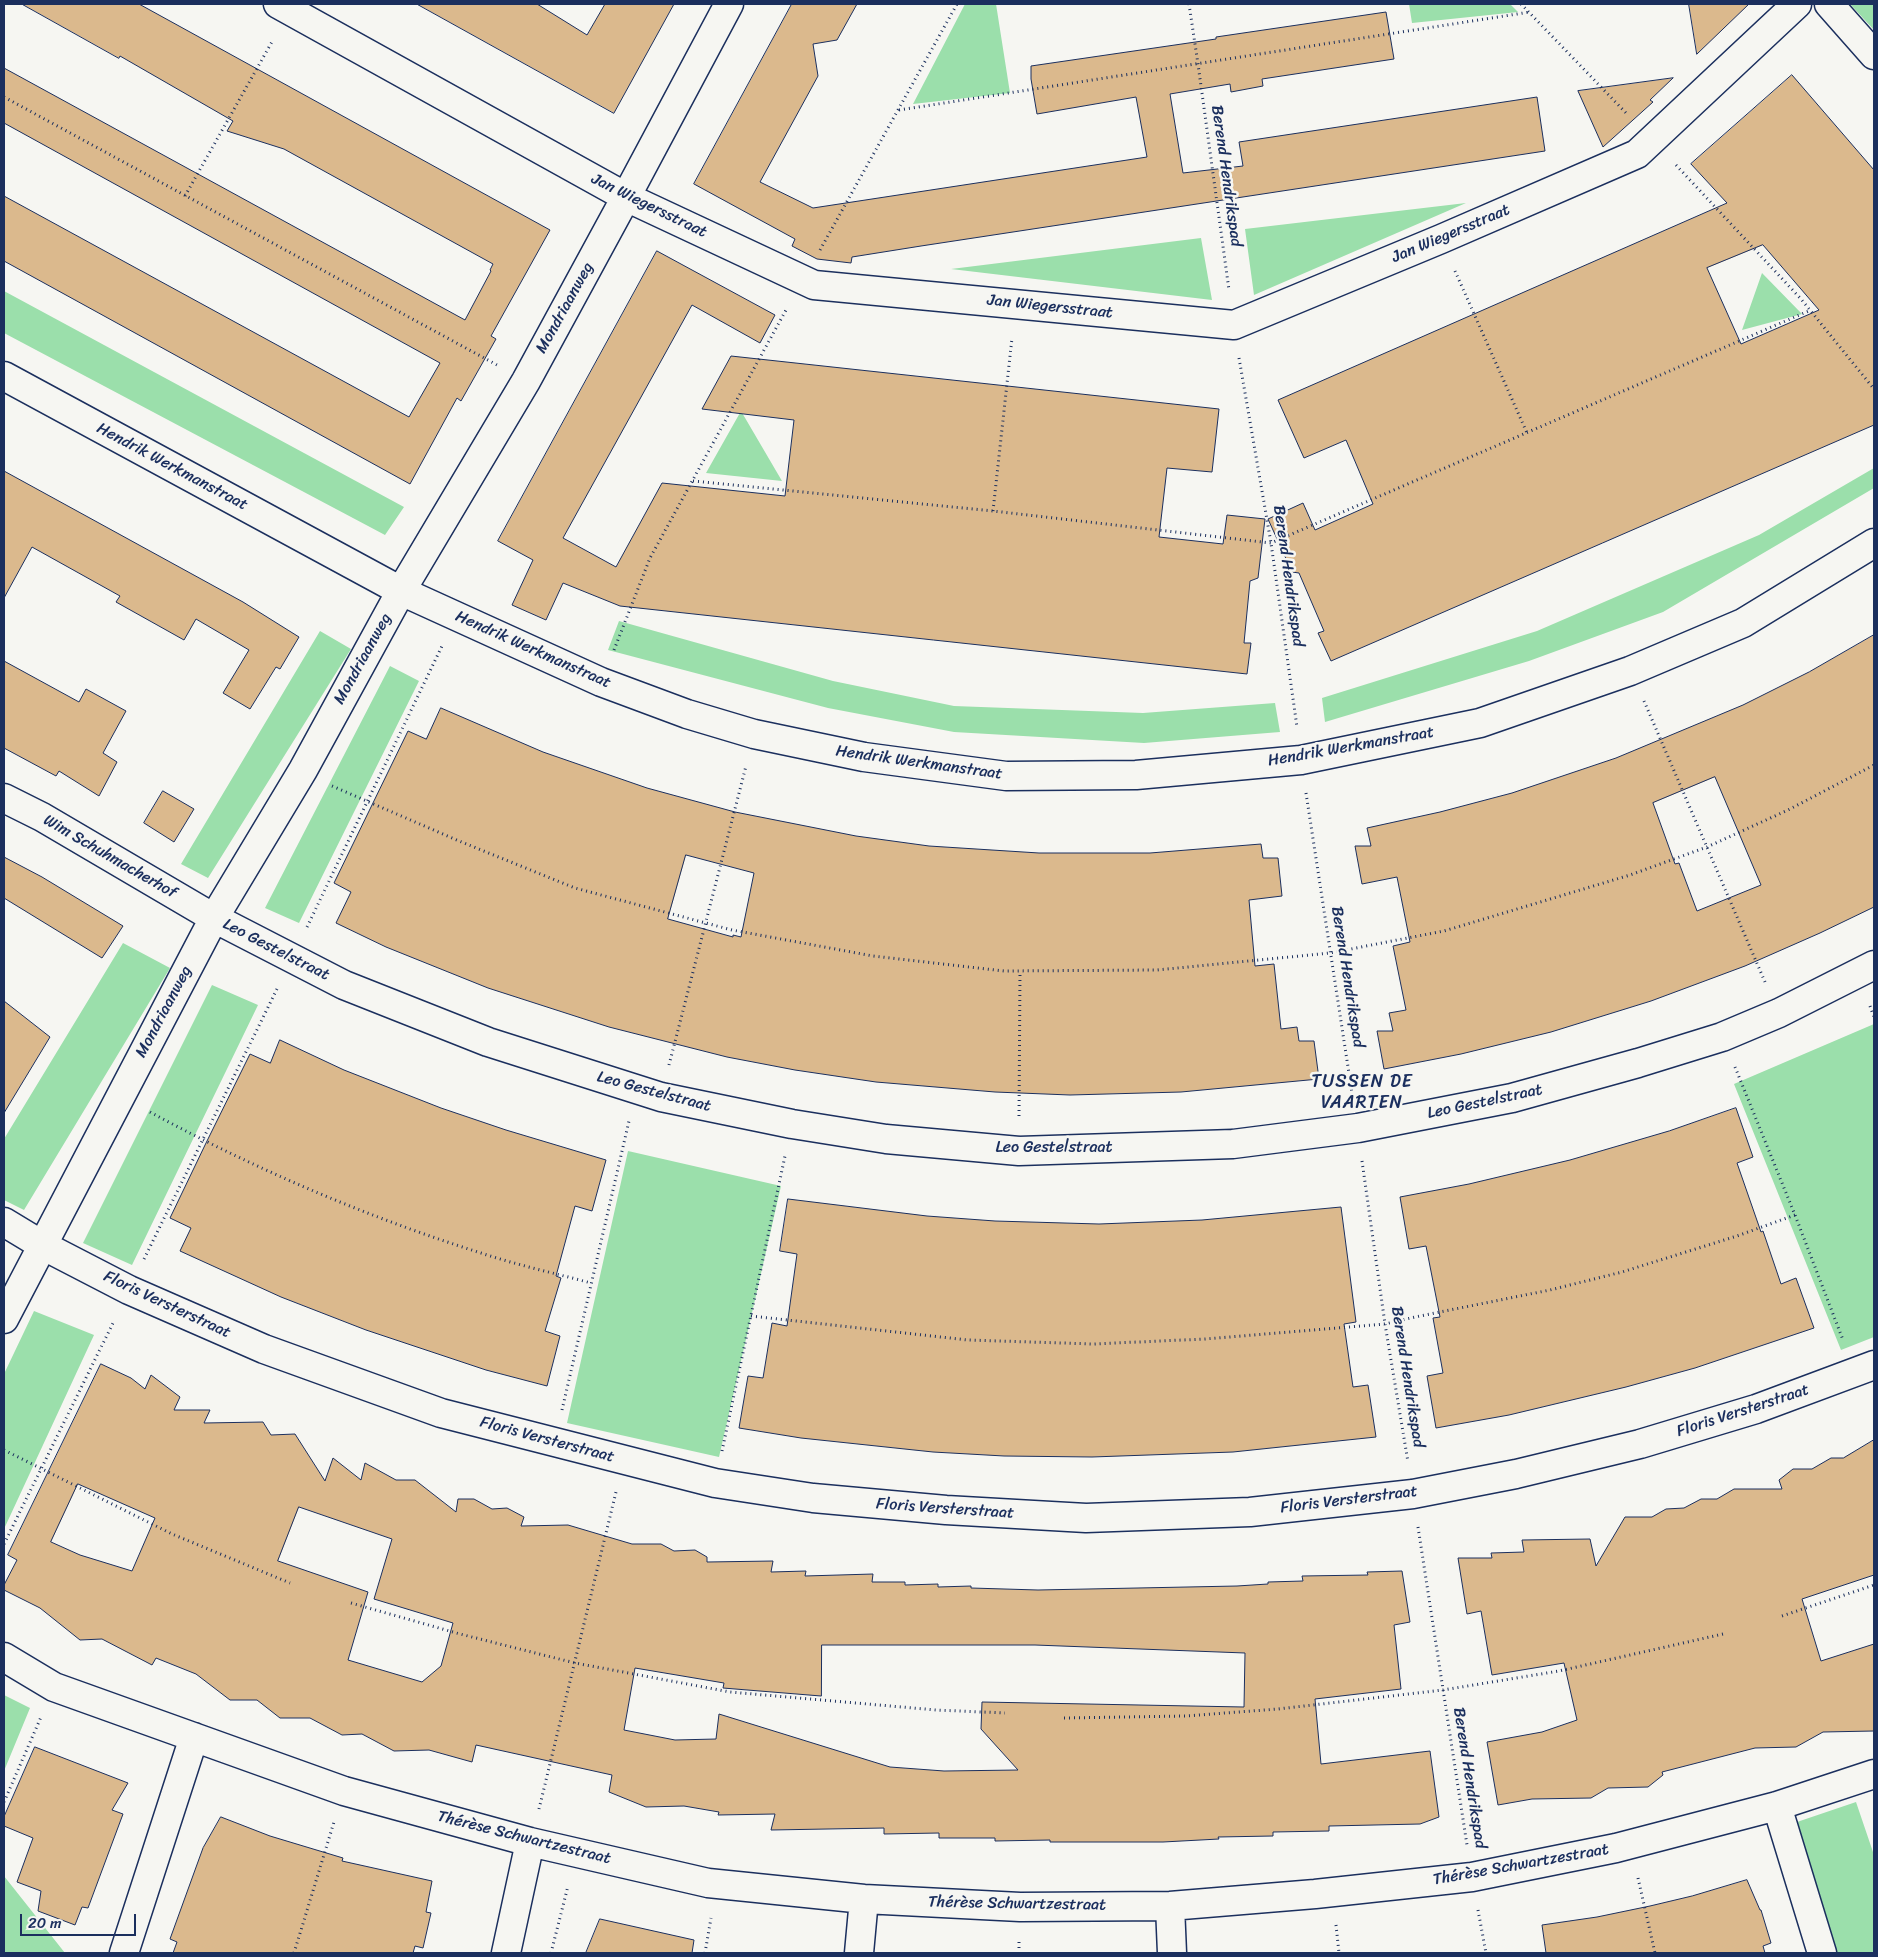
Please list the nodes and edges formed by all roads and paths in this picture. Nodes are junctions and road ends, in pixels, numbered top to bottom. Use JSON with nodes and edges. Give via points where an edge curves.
{"nodes":[{"id":1,"x":729,"y":4,"type":"edge"},
{"id":2,"x":957,"y":4,"type":"edge"},
{"id":3,"x":1188,"y":4,"type":"edge"},
{"id":4,"x":1521,"y":4,"type":"edge"},
{"id":5,"x":1797,"y":4,"type":"edge"},
{"id":6,"x":1829,"y":4,"type":"edge"},
{"id":7,"x":284,"y":7,"type":"edge"},
{"id":8,"x":1530,"y":12,"type":"junction"},
{"id":9,"x":1874,"y":55,"type":"edge"},
{"id":10,"x":1198,"y":64,"type":"junction"},
{"id":11,"x":4,"y":97,"type":"edge"},
{"id":12,"x":898,"y":110,"type":"junction"},
{"id":13,"x":1652,"y":140,"type":"junction"},
{"id":14,"x":185,"y":196,"type":"junction"},
{"id":15,"x":626,"y":197,"type":"junction"},
{"id":16,"x":1441,"y":239,"type":"junction"},
{"id":17,"x":803,"y":280,"type":"junction"},
{"id":18,"x":1015,"y":303,"type":"junction"},
{"id":19,"x":1810,"y":310,"type":"junction"},
{"id":20,"x":1234,"y":325,"type":"junction"},
{"id":21,"x":4,"y":376,"type":"edge"},
{"id":22,"x":526,"y":381,"type":"junction"},
{"id":23,"x":1874,"y":389,"type":"edge"},
{"id":24,"x":1527,"y":432,"type":"junction"},
{"id":25,"x":693,"y":481,"type":"junction"},
{"id":26,"x":993,"y":511,"type":"junction"},
{"id":27,"x":1272,"y":543,"type":"junction"},
{"id":28,"x":1874,"y":543,"type":"edge"},
{"id":29,"x":401,"y":591,"type":"junction"},
{"id":30,"x":457,"y":616,"type":"junction"},
{"id":31,"x":1630,"y":671,"type":"junction"},
{"id":32,"x":602,"y":682,"type":"junction"},
{"id":33,"x":754,"y":734,"type":"junction"},
{"id":34,"x":1301,"y":760,"type":"junction"},
{"id":35,"x":1874,"y":765,"type":"edge"},
{"id":36,"x":303,"y":770,"type":"junction"},
{"id":37,"x":4,"y":798,"type":"edge"},
{"id":38,"x":367,"y":802,"type":"junction"},
{"id":39,"x":1707,"y":847,"type":"junction"},
{"id":40,"x":214,"y":918,"type":"junction"},
{"id":41,"x":705,"y":924,"type":"junction"},
{"id":42,"x":1330,"y":953,"type":"junction"},
{"id":43,"x":292,"y":958,"type":"junction"},
{"id":44,"x":1874,"y":965,"type":"edge"},
{"id":45,"x":1020,"y":972,"type":"junction"},
{"id":46,"x":1779,"y":1014,"type":"junction"},
{"id":47,"x":1722,"y":1036,"type":"junction"},
{"id":48,"x":649,"y":1093,"type":"junction"},
{"id":49,"x":120,"y":1096,"type":"junction"},
{"id":50,"x":792,"y":1124,"type":"junction"},
{"id":51,"x":1358,"y":1128,"type":"junction"},
{"id":52,"x":201,"y":1140,"type":"junction"},
{"id":53,"x":1019,"y":1151,"type":"junction"},
{"id":54,"x":1795,"y":1216,"type":"junction"},
{"id":55,"x":4,"y":1222,"type":"edge"},
{"id":56,"x":42,"y":1245,"type":"junction"},
{"id":57,"x":591,"y":1283,"type":"junction"},
{"id":58,"x":129,"y":1290,"type":"junction"},
{"id":59,"x":751,"y":1316,"type":"junction"},
{"id":60,"x":4,"y":1318,"type":"edge"},
{"id":61,"x":1385,"y":1324,"type":"junction"},
{"id":62,"x":1865,"y":1369,"type":"edge"},
{"id":63,"x":554,"y":1442,"type":"junction"},
{"id":64,"x":4,"y":1450,"type":"edge"},
{"id":65,"x":624,"y":1460,"type":"junction"},
{"id":66,"x":41,"y":1468,"type":"junction"},
{"id":67,"x":715,"y":1483,"type":"junction"},
{"id":68,"x":1413,"y":1494,"type":"junction"},
{"id":69,"x":4,"y":1544,"type":"edge"},
{"id":70,"x":290,"y":1583,"type":"dead end"},
{"id":71,"x":1874,"y":1585,"type":"edge"},
{"id":72,"x":351,"y":1603,"type":"dead end"},
{"id":73,"x":1782,"y":1616,"type":"dead end"},
{"id":74,"x":1723,"y":1634,"type":"dead end"},
{"id":75,"x":4,"y":1657,"type":"edge"},
{"id":76,"x":575,"y":1663,"type":"junction"},
{"id":77,"x":54,"y":1687,"type":"junction"},
{"id":78,"x":1444,"y":1690,"type":"junction"},
{"id":79,"x":1005,"y":1713,"type":"dead end"},
{"id":80,"x":1064,"y":1718,"type":"dead end"},
{"id":81,"x":194,"y":1737,"type":"junction"},
{"id":82,"x":1874,"y":1774,"type":"edge"},
{"id":83,"x":344,"y":1790,"type":"junction"},
{"id":84,"x":4,"y":1802,"type":"edge"},
{"id":85,"x":1777,"y":1806,"type":"junction"},
{"id":86,"x":530,"y":1842,"type":"junction"},
{"id":87,"x":1630,"y":1845,"type":"junction"},
{"id":88,"x":576,"y":1853,"type":"junction"},
{"id":89,"x":1472,"y":1877,"type":"junction"},
{"id":90,"x":864,"y":1899,"type":"junction"},
{"id":91,"x":1170,"y":1906,"type":"junction"},
{"id":92,"x":124,"y":1953,"type":"edge"},
{"id":93,"x":294,"y":1953,"type":"edge"},
{"id":94,"x":506,"y":1953,"type":"edge"},
{"id":95,"x":551,"y":1953,"type":"edge"},
{"id":96,"x":858,"y":1953,"type":"edge"},
{"id":97,"x":1172,"y":1953,"type":"edge"},
{"id":98,"x":1486,"y":1953,"type":"edge"},
{"id":99,"x":1656,"y":1953,"type":"edge"},
{"id":100,"x":1822,"y":1953,"type":"edge"}],
"edges":[{"from":1,"to":15,"type":"street","name":"Mondriaanweg"},
{"from":2,"to":12,"type":"path"},
{"from":3,"to":10,"type":"path","name":"Berend Hendrikspad"},
{"from":4,"to":8,"type":"path"},
{"from":5,"to":13,"type":"street","name":"Jan Wiegersstraat"},
{"from":6,"to":9,"type":"street"},
{"from":7,"to":14,"type":"path"},
{"from":7,"to":15,"type":"street","name":"Jan Wiegersstraat"},
{"from":8,"to":10,"type":"path"},
{"from":8,"to":13,"type":"path"},
{"from":10,"to":12,"type":"path"},
{"from":10,"to":20,"type":"path","name":"Berend Hendrikspad"},
{"from":11,"to":14,"type":"path"},
{"from":12,"to":17,"type":"path"},
{"from":13,"to":16,"type":"street","name":"Jan Wiegersstraat","via":[[1637,154]]},
{"from":13,"to":19,"type":"path"},
{"from":14,"to":22,"type":"path"},
{"from":15,"to":17,"type":"street","name":"Jan Wiegersstraat"},
{"from":15,"to":22,"type":"street","name":"Mondriaanweg"},
{"from":16,"to":20,"type":"street","name":"Jan Wiegersstraat"},
{"from":16,"to":24,"type":"path"},
{"from":17,"to":18,"type":"street","name":"Jan Wiegersstraat","via":[[814,285]]},
{"from":17,"to":25,"type":"path"},
{"from":18,"to":20,"type":"street","name":"Jan Wiegersstraat"},
{"from":18,"to":26,"type":"path"},
{"from":19,"to":23,"type":"path"},
{"from":19,"to":24,"type":"path"},
{"from":20,"to":27,"type":"path","name":"Berend Hendrikspad"},
{"from":21,"to":29,"type":"street","name":"Hendrik Werkmanstraat"},
{"from":22,"to":29,"type":"street","name":"Mondriaanweg"},
{"from":24,"to":27,"type":"path"},
{"from":25,"to":26,"type":"path"},
{"from":25,"to":32,"type":"path","via":[[650,558]]},
{"from":26,"to":27,"type":"path"},
{"from":27,"to":34,"type":"path","name":"Berend Hendrikspad"},
{"from":28,"to":31,"type":"street","name":"Hendrik Werkmanstraat","via":[[1743,623]]},
{"from":29,"to":30,"type":"street","name":"Hendrik Werkmanstraat"},
{"from":29,"to":36,"type":"street","name":"Mondriaanweg"},
{"from":30,"to":32,"type":"street","name":"Hendrik Werkmanstraat"},
{"from":30,"to":38,"type":"path"},
{"from":31,"to":34,"type":"street","name":"Hendrik Werkmanstraat","via":[[1480,723]]},
{"from":31,"to":39,"type":"path"},
{"from":32,"to":33,"type":"street","name":"Hendrik Werkmanstraat","via":[[687,714]]},
{"from":33,"to":34,"type":"street","name":"Hendrik Werkmanstraat","via":[[864,757],[1006,776],[1136,775]]},
{"from":33,"to":41,"type":"path"},
{"from":34,"to":42,"type":"path","name":"Berend Hendrikspad"},
{"from":35,"to":39,"type":"path"},
{"from":36,"to":38,"type":"path"},
{"from":36,"to":40,"type":"street","name":"Mondriaanweg"},
{"from":37,"to":40,"type":"street","name":"Wim Schuhmacherhof"},
{"from":38,"to":41,"type":"path","via":[[575,888]]},
{"from":38,"to":43,"type":"path"},
{"from":39,"to":42,"type":"path","via":[[1630,875],[1444,930]]},
{"from":39,"to":46,"type":"path"},
{"from":40,"to":43,"type":"street","name":"Leo Gestelstraat"},
{"from":40,"to":49,"type":"street","name":"Mondriaanweg"},
{"from":41,"to":45,"type":"path","via":[[873,956]]},
{"from":41,"to":48,"type":"path"},
{"from":42,"to":45,"type":"path","via":[[1157,970]]},
{"from":42,"to":51,"type":"path","name":"Berend Hendrikspad"},
{"from":43,"to":48,"type":"street","name":"Leo Gestelstraat","via":[[344,985],[488,1042]]},
{"from":43,"to":52,"type":"path"},
{"from":44,"to":46,"type":"street","name":"Leo Gestelstraat"},
{"from":45,"to":53,"type":"path"},
{"from":46,"to":47,"type":"street","name":"Leo Gestelstraat"},
{"from":47,"to":51,"type":"street","name":"Leo Gestelstraat","via":[[1512,1098]]},
{"from":47,"to":54,"type":"path"},
{"from":48,"to":50,"type":"street","name":"Leo Gestelstraat"},
{"from":48,"to":57,"type":"path"},
{"from":49,"to":52,"type":"path"},
{"from":49,"to":56,"type":"street","name":"Mondriaanweg"},
{"from":50,"to":53,"type":"street","name":"Leo Gestelstraat","via":[[886,1139]]},
{"from":50,"to":59,"type":"path"},
{"from":51,"to":53,"type":"street","name":"Leo Gestelstraat","via":[[1233,1144]]},
{"from":51,"to":61,"type":"path","name":"Berend Hendrikspad"},
{"from":52,"to":57,"type":"path","via":[[348,1206],[481,1253]]},
{"from":52,"to":58,"type":"path"},
{"from":54,"to":61,"type":"path","via":[[1622,1272]]},
{"from":54,"to":62,"type":"path"},
{"from":55,"to":56,"type":"street"},
{"from":56,"to":58,"type":"street","name":"Floris Versterstraat"},
{"from":56,"to":60,"type":"street","name":"Mondriaanweg"},
{"from":57,"to":63,"type":"path"},
{"from":58,"to":63,"type":"street","name":"Floris Versterstraat","via":[[264,1349],[441,1413]]},
{"from":58,"to":66,"type":"path"},
{"from":59,"to":61,"type":"path","via":[[968,1340],[1093,1344],[1205,1339]]},
{"from":59,"to":67,"type":"path"},
{"from":61,"to":68,"type":"path","name":"Berend Hendrikspad"},
{"from":62,"to":68,"type":"street","name":"Floris Versterstraat","via":[[1756,1409],[1640,1444],[1516,1474]]},
{"from":63,"to":65,"type":"street","name":"Floris Versterstraat"},
{"from":64,"to":66,"type":"path"},
{"from":65,"to":67,"type":"street","name":"Floris Versterstraat"},
{"from":65,"to":76,"type":"path"},
{"from":66,"to":69,"type":"path"},
{"from":66,"to":70,"type":"path","via":[[172,1534]]},
{"from":67,"to":68,"type":"street","name":"Floris Versterstraat","via":[[813,1498],[1086,1518],[1250,1512]]},
{"from":68,"to":78,"type":"path","name":"Berend Hendrikspad"},
{"from":71,"to":73,"type":"path"},
{"from":72,"to":76,"type":"path"},
{"from":74,"to":78,"type":"path","via":[[1559,1671]]},
{"from":75,"to":77,"type":"street","name":"Thérèse Schwartzestraat"},
{"from":76,"to":79,"type":"path","via":[[730,1692]]},
{"from":76,"to":86,"type":"path"},
{"from":77,"to":81,"type":"street","name":"Thérèse Schwartzestraat"},
{"from":77,"to":84,"type":"path"},
{"from":78,"to":80,"type":"path","via":[[1186,1716]]},
{"from":78,"to":89,"type":"path","name":"Berend Hendrikspad"},
{"from":81,"to":83,"type":"street","name":"Thérèse Schwartzestraat"},
{"from":81,"to":92,"type":"street"},
{"from":82,"to":85,"type":"street","name":"Thérèse Schwartzestraat"},
{"from":83,"to":86,"type":"street","name":"Thérèse Schwartzestraat"},
{"from":83,"to":93,"type":"path"},
{"from":85,"to":87,"type":"street","name":"Thérèse Schwartzestraat"},
{"from":85,"to":100,"type":"street"},
{"from":86,"to":88,"type":"street","name":"Thérèse Schwartzestraat"},
{"from":86,"to":94,"type":"street"},
{"from":87,"to":89,"type":"street","name":"Thérèse Schwartzestraat"},
{"from":87,"to":99,"type":"path"},
{"from":88,"to":90,"type":"street","name":"Thérèse Schwartzestraat","via":[[708,1883]]},
{"from":88,"to":95,"type":"path"},
{"from":89,"to":91,"type":"street","name":"Thérèse Schwartzestraat"},
{"from":89,"to":98,"type":"path","name":"Berend Hendrikspad"},
{"from":90,"to":91,"type":"street","name":"Thérèse Schwartzestraat","via":[[1020,1907]]},
{"from":90,"to":96,"type":"street"},
{"from":91,"to":97,"type":"street"}]}
